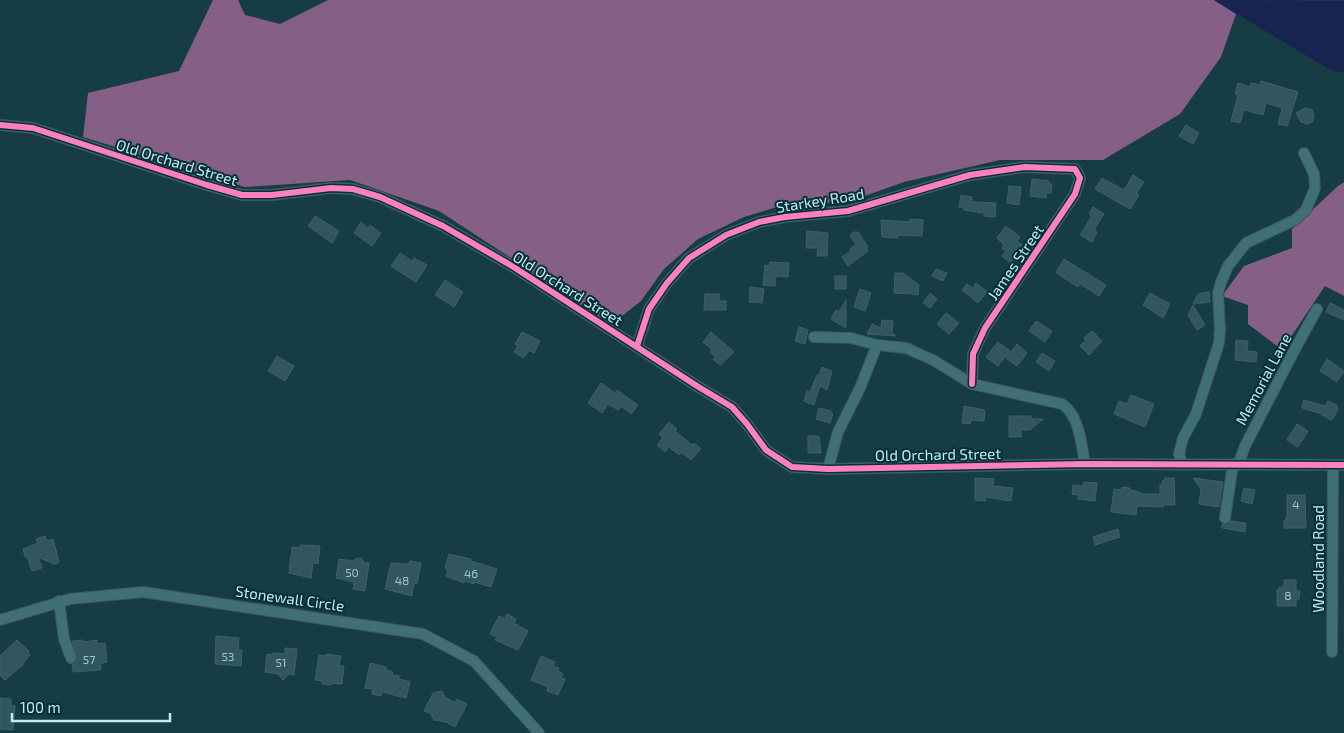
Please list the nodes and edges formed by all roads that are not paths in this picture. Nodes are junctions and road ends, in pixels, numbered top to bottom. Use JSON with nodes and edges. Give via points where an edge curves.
{"nodes":[{"id":1,"x":0,"y":126,"type":"edge"},
{"id":2,"x":1304,"y":153,"type":"dead end"},
{"id":3,"x":1062,"y":168,"type":"joint"},
{"id":4,"x":1317,"y":310,"type":"dead end"},
{"id":5,"x":814,"y":338,"type":"dead end"},
{"id":6,"x":877,"y":345,"type":"junction"},
{"id":7,"x":637,"y":346,"type":"junction"},
{"id":8,"x":972,"y":384,"type":"junction"},
{"id":9,"x":1085,"y":464,"type":"junction"},
{"id":10,"x":1182,"y":464,"type":"junction"},
{"id":11,"x":1236,"y":464,"type":"junction"},
{"id":12,"x":1333,"y":465,"type":"junction"},
{"id":13,"x":1344,"y":465,"type":"edge"},
{"id":14,"x":828,"y":469,"type":"junction"},
{"id":15,"x":1225,"y":518,"type":"dead end"},
{"id":16,"x":59,"y":601,"type":"junction"},
{"id":17,"x":0,"y":620,"type":"edge"},
{"id":18,"x":1332,"y":652,"type":"dead end"},
{"id":19,"x":70,"y":658,"type":"dead end"},
{"id":20,"x":539,"y":733,"type":"edge"}],
"edges":[{"from":1,"to":7,"type":"street","name":"Old Orchard Street","via":[[33,128],[242,195],[331,188],[373,195],[443,226]]},
{"from":2,"to":10,"type":"street","via":[[1314,174],[1314,188],[1306,210],[1295,220],[1246,243],[1228,266],[1221,282],[1218,293],[1219,344],[1196,414],[1183,438],[1179,454]]},
{"from":3,"to":7,"type":"street","name":"Starkey Road","via":[[1025,167],[970,175],[848,211],[759,222],[726,235],[689,258],[667,283],[649,309]]},
{"from":3,"to":8,"type":"street","name":"James Street","via":[[1075,169],[1080,178],[1076,194],[986,328],[973,354]]},
{"from":4,"to":11,"type":"street","name":"Memorial Lane"},
{"from":5,"to":6,"type":"street","via":[[851,338]]},
{"from":6,"to":8,"type":"street","via":[[906,348]]},
{"from":6,"to":14,"type":"street","via":[[838,432]]},
{"from":7,"to":14,"type":"street","name":"Old Orchard Street","via":[[732,407],[766,450],[792,467]]},
{"from":8,"to":9,"type":"street","via":[[1062,404],[1070,409],[1076,420]]},
{"from":9,"to":10,"type":"street","name":"Old Orchard Street"},
{"from":9,"to":14,"type":"street","name":"Old Orchard Street"},
{"from":10,"to":11,"type":"street","name":"Old Orchard Street"},
{"from":11,"to":12,"type":"street","name":"Old Orchard Street"},
{"from":11,"to":15,"type":"street","name":"Memorial Lane"},
{"from":12,"to":13,"type":"street","name":"Old Orchard Street"},
{"from":12,"to":18,"type":"street","name":"Woodland Road"},
{"from":16,"to":17,"type":"street","name":"Stonewall Circle"},
{"from":16,"to":19,"type":"street"},
{"from":16,"to":20,"type":"street","name":"Stonewall Circle","via":[[143,592],[423,634],[474,661]]}]}
